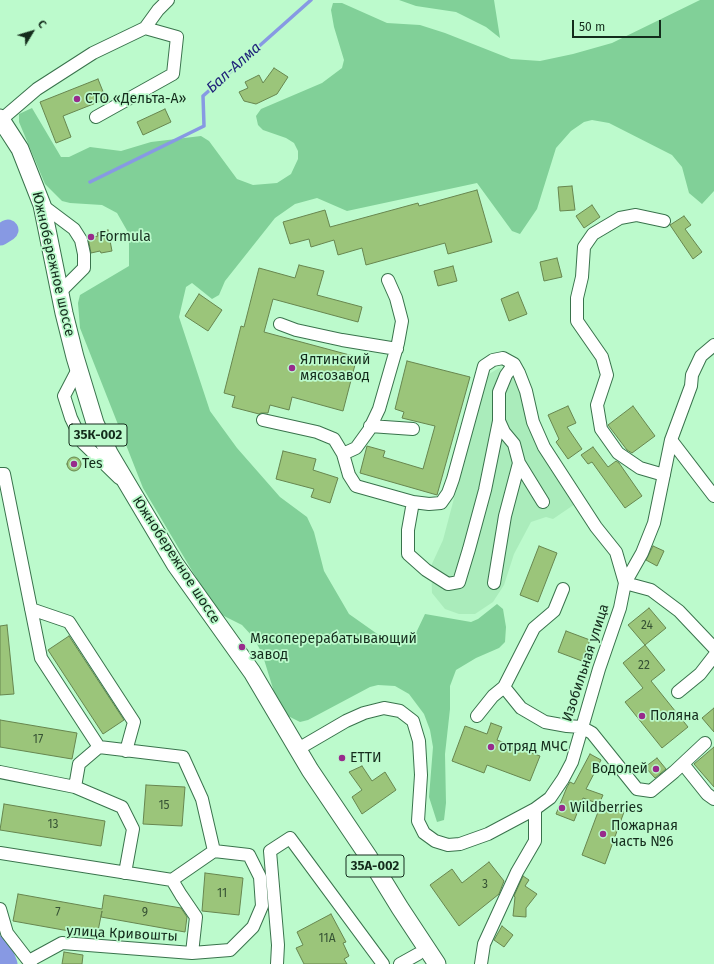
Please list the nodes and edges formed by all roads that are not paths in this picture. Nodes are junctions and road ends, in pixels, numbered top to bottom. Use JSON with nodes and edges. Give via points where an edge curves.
{"nodes":[{"id":1,"x":168,"y":0,"type":"edge"},
{"id":2,"x":145,"y":28,"type":"junction"},
{"id":3,"x":96,"y":117,"type":"dead end"},
{"id":4,"x":1,"y":120,"type":"edge"},
{"id":5,"x":42,"y":205,"type":"junction"},
{"id":6,"x":664,"y":221,"type":"dead end"},
{"id":7,"x":388,"y":280,"type":"dead end"},
{"id":8,"x":61,"y":291,"type":"junction"},
{"id":9,"x":280,"y":324,"type":"dead end"},
{"id":10,"x":714,"y":345,"type":"edge"},
{"id":11,"x":397,"y":348,"type":"junction"},
{"id":12,"x":514,"y":364,"type":"junction"},
{"id":13,"x":263,"y":420,"type":"dead end"},
{"id":14,"x":499,"y":421,"type":"junction"},
{"id":15,"x":370,"y":426,"type":"junction"},
{"id":16,"x":413,"y":429,"type":"dead end"},
{"id":17,"x":671,"y":440,"type":"junction"},
{"id":18,"x":342,"y":454,"type":"junction"},
{"id":19,"x":519,"y":463,"type":"junction"},
{"id":20,"x":0,"y":474,"type":"edge"},
{"id":21,"x":664,"y":475,"type":"junction"},
{"id":22,"x":714,"y":496,"type":"edge"},
{"id":23,"x":413,"y":502,"type":"junction"},
{"id":24,"x":543,"y":502,"type":"dead end"},
{"id":25,"x":494,"y":583,"type":"dead end"},
{"id":26,"x":625,"y":583,"type":"junction"},
{"id":27,"x":563,"y":589,"type":"dead end"},
{"id":28,"x":31,"y":610,"type":"junction"},
{"id":29,"x":714,"y":648,"type":"edge"},
{"id":30,"x":714,"y":656,"type":"edge"},
{"id":31,"x":504,"y":686,"type":"junction"},
{"id":32,"x":678,"y":692,"type":"dead end"},
{"id":33,"x":272,"y":710,"type":"junction"},
{"id":34,"x":477,"y":716,"type":"dead end"},
{"id":35,"x":581,"y":727,"type":"junction"},
{"id":36,"x":705,"y":743,"type":"dead end"},
{"id":37,"x":99,"y":747,"type":"junction"},
{"id":38,"x":298,"y":749,"type":"junction"},
{"id":39,"x":126,"y":750,"type":"junction"},
{"id":40,"x":683,"y":764,"type":"junction"},
{"id":41,"x":307,"y":770,"type":"junction"},
{"id":42,"x":0,"y":772,"type":"edge"},
{"id":43,"x":75,"y":787,"type":"junction"},
{"id":44,"x":714,"y":799,"type":"edge"},
{"id":45,"x":535,"y":810,"type":"junction"},
{"id":46,"x":214,"y":851,"type":"junction"},
{"id":47,"x":0,"y":853,"type":"edge"},
{"id":48,"x":125,"y":873,"type":"junction"},
{"id":49,"x":172,"y":880,"type":"junction"},
{"id":50,"x":0,"y":909,"type":"edge"},
{"id":51,"x":4,"y":934,"type":"edge"},
{"id":52,"x":192,"y":953,"type":"junction"},
{"id":53,"x":422,"y":959,"type":"edge"},
{"id":54,"x":30,"y":963,"type":"edge"},
{"id":55,"x":277,"y":964,"type":"edge"},
{"id":56,"x":383,"y":964,"type":"edge"},
{"id":57,"x":400,"y":964,"type":"edge"},
{"id":58,"x":437,"y":964,"type":"edge"},
{"id":59,"x":481,"y":964,"type":"edge"}],
"edges":[{"from":1,"to":2,"type":"street"},
{"from":2,"to":3,"type":"street","via":[[177,37],[173,74]]},
{"from":2,"to":4,"type":"street","via":[[93,53],[43,85]]},
{"from":4,"to":5,"type":"highway","name":"Южнобережное шоссе","number":"35К-002","via":[[20,149]]},
{"from":4,"to":33,"type":"highway","name":"Южнобережное шоссе","number":"35К-002","via":[[18,150],[41,208],[64,322],[92,422],[122,481],[175,568],[233,649]]},
{"from":5,"to":8,"type":"highway","name":"Южнобережное шоссе","number":"35К-002"},
{"from":5,"to":8,"type":"street","via":[[74,229],[81,240],[84,268]]},
{"from":6,"to":21,"type":"street","via":[[636,215],[620,218],[593,234],[584,247],[582,278],[577,298],[577,321],[602,356],[607,375],[597,405],[601,429],[618,453],[640,468]]},
{"from":7,"to":11,"type":"street","via":[[402,321]]},
{"from":8,"to":33,"type":"highway","name":"Южнобережное шоссе","number":"35К-002","via":[[70,335],[95,423],[109,453],[175,564],[252,672]]},
{"from":9,"to":11,"type":"street","via":[[342,340]]},
{"from":10,"to":17,"type":"street","via":[[701,356],[692,375],[691,386]]},
{"from":11,"to":15,"type":"street","via":[[380,409]]},
{"from":12,"to":14,"type":"street","via":[[499,392]]},
{"from":12,"to":23,"type":"street","via":[[503,358],[493,360],[484,366],[448,493],[441,503]]},
{"from":12,"to":26,"type":"street","via":[[526,391],[532,422],[544,447],[596,527],[616,552]]},
{"from":13,"to":18,"type":"street","via":[[317,432],[334,439]]},
{"from":14,"to":19,"type":"street","via":[[514,444]]},
{"from":14,"to":23,"type":"street","via":[[485,490],[459,582],[448,584],[408,554],[408,530]]},
{"from":15,"to":16,"type":"street"},
{"from":15,"to":18,"type":"street","via":[[356,448]]},
{"from":17,"to":21,"type":"street"},
{"from":17,"to":22,"type":"street"},
{"from":18,"to":23,"type":"street","via":[[349,475],[356,486]]},
{"from":19,"to":24,"type":"street"},
{"from":19,"to":25,"type":"street","via":[[505,516]]},
{"from":20,"to":28,"type":"street","via":[[4,474]]},
{"from":21,"to":26,"type":"street","via":[[654,523],[642,554]]},
{"from":26,"to":29,"type":"street","via":[[651,590],[679,611]]},
{"from":26,"to":35,"type":"street","name":"Изобильная улица","via":[[620,608]]},
{"from":27,"to":31,"type":"street","via":[[554,611],[534,628]]},
{"from":28,"to":37,"type":"street","via":[[41,658]]},
{"from":28,"to":39,"type":"street","via":[[69,622],[134,722]]},
{"from":30,"to":32,"type":"street","via":[[700,674]]},
{"from":31,"to":34,"type":"street"},
{"from":31,"to":35,"type":"street","via":[[521,708],[545,722]]},
{"from":33,"to":38,"type":"highway","name":"Южнобережное шоссе"},
{"from":33,"to":41,"type":"highway","name":"Южнобережное шоссе"},
{"from":35,"to":40,"type":"street","via":[[592,733],[637,789],[651,791]]},
{"from":35,"to":45,"type":"street","name":"Изобильная улица","via":[[572,762],[563,779],[550,798]]},
{"from":36,"to":40,"type":"street"},
{"from":37,"to":39,"type":"street"},
{"from":37,"to":43,"type":"street","via":[[79,764]]},
{"from":38,"to":41,"type":"highway","name":"Южнобережное шоссе"},
{"from":38,"to":45,"type":"street","name":"Изобильная улица","via":[[364,713],[384,708],[400,711],[413,721],[419,741],[421,775],[418,821],[424,834],[448,845],[460,844],[488,834]]},
{"from":39,"to":46,"type":"street","via":[[183,757],[202,799]]},
{"from":40,"to":44,"type":"street"},
{"from":41,"to":53,"type":"highway","name":"Южнобережное шоссе"},
{"from":41,"to":58,"type":"highway","name":"Южнобережное шоссе","number":"35А-002","via":[[368,856]]},
{"from":42,"to":43,"type":"street"},
{"from":43,"to":48,"type":"street","via":[[122,808],[133,829]]},
{"from":45,"to":59,"type":"street","via":[[535,841],[505,896],[484,944]]},
{"from":46,"to":49,"type":"street"},
{"from":46,"to":52,"type":"street","name":"улица Кривошты","via":[[249,855],[260,877],[262,906],[253,927],[230,950]]},
{"from":47,"to":48,"type":"street"},
{"from":48,"to":49,"type":"street"},
{"from":49,"to":52,"type":"street","name":"улица Кривошты","via":[[196,917]]},
{"from":50,"to":51,"type":"street","name":"улица Кривошты"},
{"from":51,"to":54,"type":"street","name":"улица Кривошты"},
{"from":52,"to":54,"type":"street","name":"улица Кривошты","via":[[62,943]]},
{"from":53,"to":57,"type":"street"},
{"from":55,"to":56,"type":"street","via":[[278,946],[270,852],[290,838]]}]}
